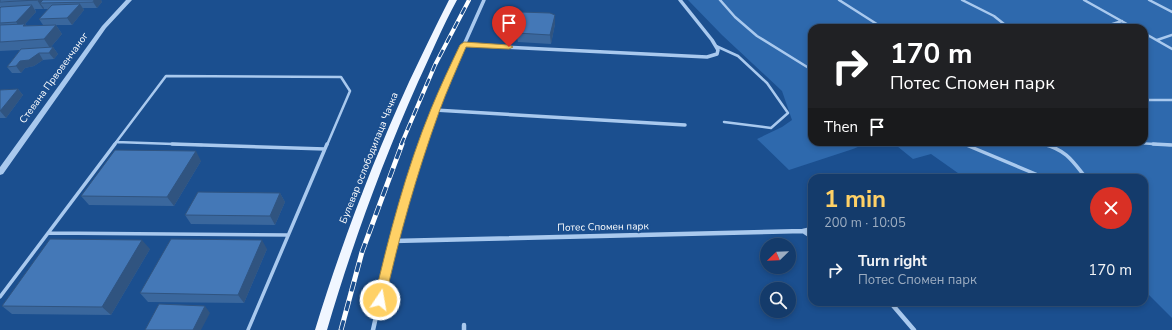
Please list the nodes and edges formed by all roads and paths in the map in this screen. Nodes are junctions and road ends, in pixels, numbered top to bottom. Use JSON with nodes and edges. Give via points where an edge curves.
{"nodes":[{"id":1,"x":130,"y":0,"type":"edge"},
{"id":2,"x":453,"y":0,"type":"edge"},
{"id":3,"x":484,"y":0,"type":"edge"},
{"id":4,"x":680,"y":0,"type":"edge"},
{"id":5,"x":720,"y":0,"type":"edge"},
{"id":6,"x":839,"y":0,"type":"edge"},
{"id":7,"x":962,"y":0,"type":"edge"},
{"id":8,"x":1084,"y":0,"type":"edge"},
{"id":9,"x":1149,"y":0,"type":"edge"},
{"id":10,"x":1172,"y":12,"type":"edge"},
{"id":11,"x":1122,"y":21,"type":"junction"},
{"id":12,"x":877,"y":24,"type":"edge"},
{"id":13,"x":1004,"y":24,"type":"edge"},
{"id":14,"x":1113,"y":24,"type":"edge"},
{"id":15,"x":1127,"y":24,"type":"edge"},
{"id":16,"x":1172,"y":35,"type":"edge"},
{"id":17,"x":1148,"y":36,"type":"edge"},
{"id":18,"x":1156,"y":40,"type":"junction"},
{"id":19,"x":464,"y":45,"type":"junction"},
{"id":20,"x":716,"y":46,"type":"junction"},
{"id":21,"x":1172,"y":49,"type":"edge"},
{"id":22,"x":808,"y":68,"type":"edge"},
{"id":23,"x":1148,"y":100,"type":"edge"},
{"id":24,"x":1172,"y":100,"type":"edge"},
{"id":25,"x":435,"y":110,"type":"junction"},
{"id":26,"x":724,"y":122,"type":"dead end"},
{"id":27,"x":685,"y":125,"type":"dead end"},
{"id":28,"x":116,"y":142,"type":"junction"},
{"id":29,"x":1148,"y":144,"type":"edge"},
{"id":30,"x":1172,"y":145,"type":"edge"},
{"id":31,"x":969,"y":146,"type":"edge"},
{"id":32,"x":1052,"y":146,"type":"edge"},
{"id":33,"x":1056,"y":147,"type":"joint"},
{"id":34,"x":325,"y":149,"type":"junction"},
{"id":35,"x":0,"y":172,"type":"edge"},
{"id":36,"x":1036,"y":174,"type":"edge"},
{"id":37,"x":1083,"y":174,"type":"edge"},
{"id":38,"x":808,"y":230,"type":"edge"},
{"id":39,"x":803,"y":231,"type":"junction"},
{"id":40,"x":48,"y":233,"type":"junction"},
{"id":41,"x":808,"y":234,"type":"edge"},
{"id":42,"x":288,"y":235,"type":"junction"},
{"id":43,"x":393,"y":241,"type":"junction"},
{"id":44,"x":0,"y":297,"type":"edge"},
{"id":45,"x":893,"y":306,"type":"edge"},
{"id":46,"x":248,"y":330,"type":"edge"},
{"id":47,"x":321,"y":330,"type":"edge"},
{"id":48,"x":373,"y":330,"type":"edge"},
{"id":49,"x":914,"y":330,"type":"edge"}],
"edges":[{"from":1,"to":35,"type":"street","name":"Стевана Првовенчаног","via":[[104,27]]},
{"from":2,"to":47,"type":"main road","name":"Булевар ослободилаца Чачка","via":[[402,106],[378,163]]},
{"from":3,"to":19,"type":"street"},
{"from":4,"to":20,"type":"street"},
{"from":5,"to":22,"type":"lane","via":[[757,36]]},
{"from":6,"to":12,"type":"lane"},
{"from":7,"to":13,"type":"lane"},
{"from":8,"to":11,"type":"lane"},
{"from":9,"to":10,"type":"lane"},
{"from":11,"to":14,"type":"lane"},
{"from":11,"to":15,"type":"lane"},
{"from":16,"to":18,"type":"lane"},
{"from":17,"to":18,"type":"lane"},
{"from":18,"to":21,"type":"lane"},
{"from":19,"to":20,"type":"street","via":[[708,57],[717,54]]},
{"from":19,"to":25,"type":"street"},
{"from":20,"to":26,"type":"lane","via":[[738,56],[767,83],[788,113],[771,128]]},
{"from":23,"to":24,"type":"lane"},
{"from":25,"to":27,"type":"street"},
{"from":25,"to":43,"type":"street"},
{"from":28,"to":34,"type":"lane"},
{"from":28,"to":34,"type":"lane","via":[[166,76],[341,77],[350,91]]},
{"from":28,"to":40,"type":"lane"},
{"from":29,"to":30,"type":"lane"},
{"from":31,"to":36,"type":"lane"},
{"from":32,"to":33,"type":"lane"},
{"from":33,"to":37,"type":"lane","via":[[1068,155]]},
{"from":34,"to":42,"type":"lane"},
{"from":38,"to":39,"type":"street","name":"Потес Спомен парк"},
{"from":39,"to":41,"type":"street"},
{"from":39,"to":43,"type":"street","name":"Потес Спомен парк"},
{"from":40,"to":42,"type":"lane"},
{"from":40,"to":44,"type":"lane"},
{"from":42,"to":46,"type":"lane"},
{"from":43,"to":48,"type":"street"},
{"from":45,"to":49,"type":"street"}]}
